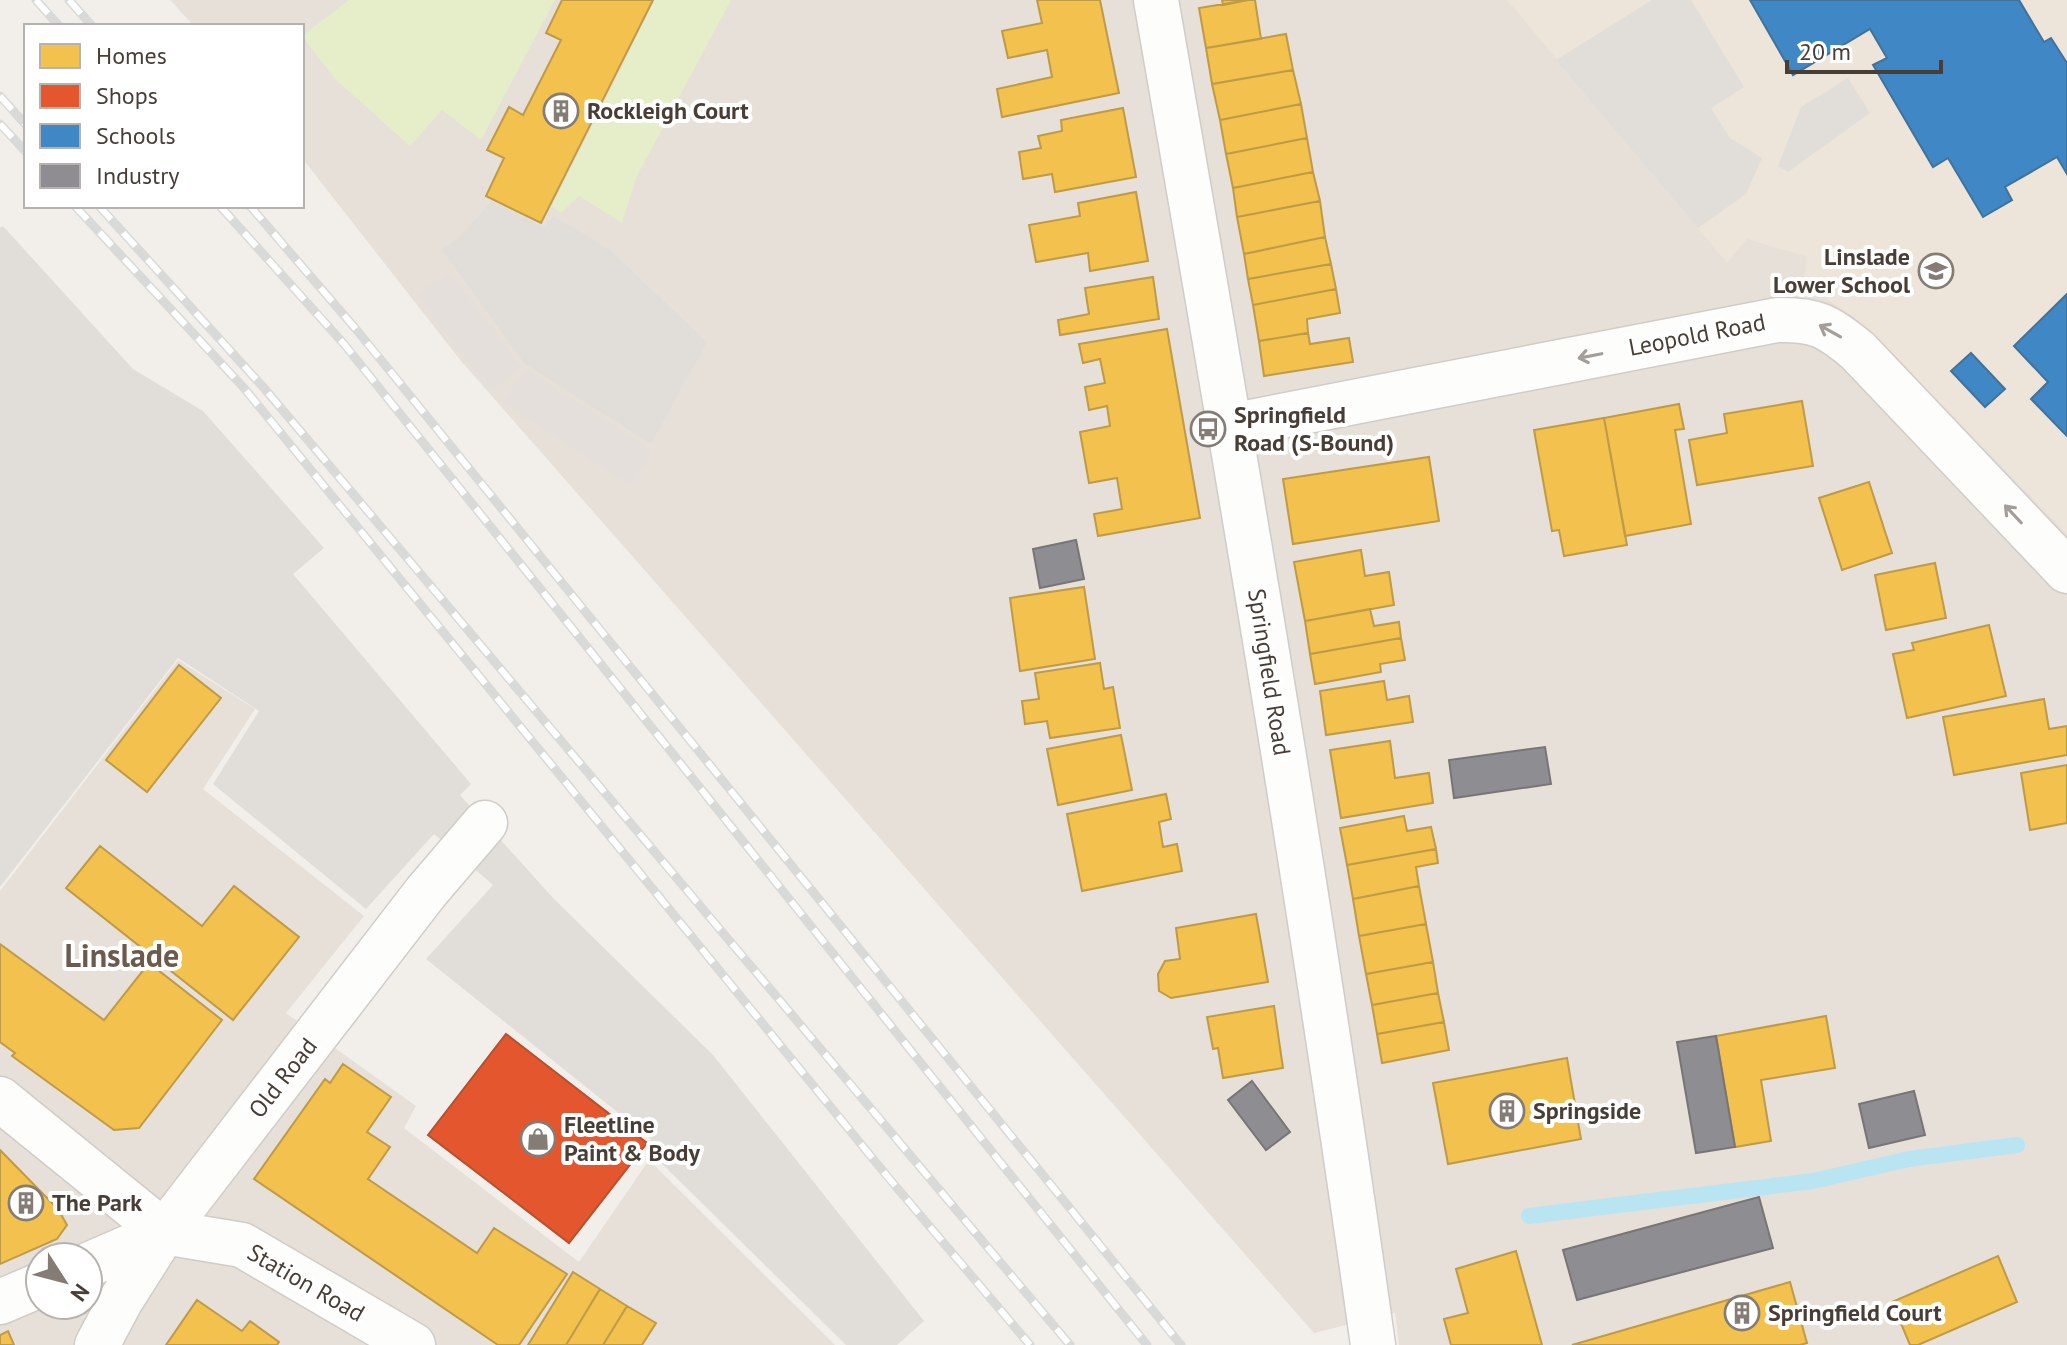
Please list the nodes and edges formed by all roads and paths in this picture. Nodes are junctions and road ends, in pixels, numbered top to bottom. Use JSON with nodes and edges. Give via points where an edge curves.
{"nodes":[{"id":1,"x":1156,"y":0,"type":"edge"},
{"id":2,"x":1230,"y":426,"type":"junction"},
{"id":3,"x":2067,"y":571,"type":"edge"},
{"id":4,"x":485,"y":823,"type":"dead end"},
{"id":5,"x":0,"y":1099,"type":"edge"},
{"id":6,"x":164,"y":1232,"type":"junction"},
{"id":7,"x":104,"y":1258,"type":"edge"},
{"id":8,"x":24,"y":1292,"type":"edge"},
{"id":9,"x":0,"y":1302,"type":"edge"},
{"id":10,"x":97,"y":1345,"type":"edge"},
{"id":11,"x":413,"y":1345,"type":"edge"},
{"id":12,"x":1373,"y":1345,"type":"edge"}],
"edges":[{"from":1,"to":2,"type":"street","name":"Springfield Road"},
{"from":3,"to":2,"type":"street","name":"Leopold Road","one_way":true,"via":[[1858,351],[1807,319],[1777,320]]},
{"from":2,"to":12,"type":"street","name":"Springfield Road"},
{"from":4,"to":6,"type":"street","name":"Old Road"},
{"from":5,"to":6,"type":"street","name":"Station Road"},
{"from":6,"to":7,"type":"street"},
{"from":6,"to":10,"type":"street","name":"Old Road"},
{"from":6,"to":11,"type":"street","name":"Station Road","via":[[242,1245]]},
{"from":8,"to":9,"type":"street"}]}
